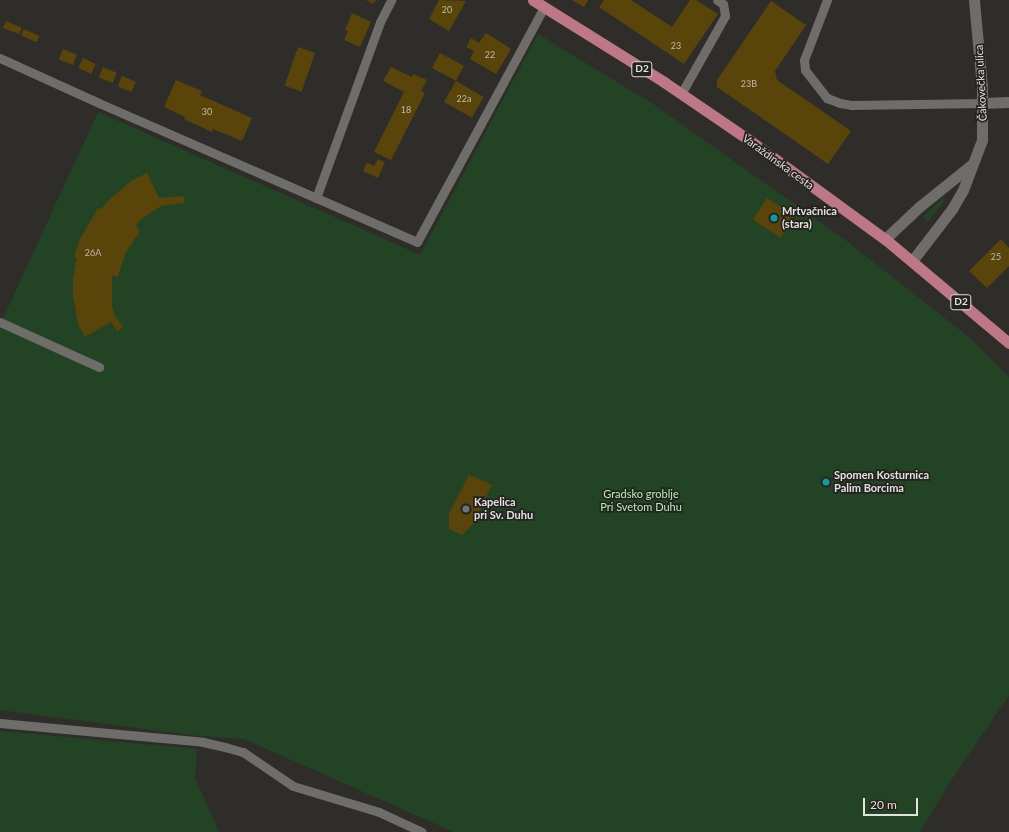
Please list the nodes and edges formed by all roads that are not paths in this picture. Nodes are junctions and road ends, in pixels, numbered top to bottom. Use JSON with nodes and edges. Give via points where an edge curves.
{"nodes":[{"id":1,"x":391,"y":0,"type":"edge"},
{"id":2,"x":533,"y":0,"type":"edge"},
{"id":3,"x":718,"y":0,"type":"edge"},
{"id":4,"x":827,"y":0,"type":"edge"},
{"id":5,"x":974,"y":0,"type":"edge"},
{"id":6,"x":544,"y":7,"type":"junction"},
{"id":7,"x":0,"y":58,"type":"edge"},
{"id":8,"x":681,"y":94,"type":"junction"},
{"id":9,"x":1009,"y":102,"type":"edge"},
{"id":10,"x":982,"y":103,"type":"junction"},
{"id":11,"x":971,"y":165,"type":"junction"},
{"id":12,"x":316,"y":198,"type":"junction"},
{"id":13,"x":885,"y":239,"type":"junction"},
{"id":14,"x":912,"y":261,"type":"junction"},
{"id":15,"x":0,"y":322,"type":"edge"},
{"id":16,"x":1009,"y":344,"type":"edge"},
{"id":17,"x":99,"y":367,"type":"dead end"},
{"id":18,"x":0,"y":723,"type":"edge"},
{"id":19,"x":422,"y":832,"type":"edge"}],
"edges":[{"from":1,"to":12,"type":"lane","via":[[377,29]]},
{"from":2,"to":6,"type":"main road","name":"Varaždinska cesta","number":"D2"},
{"from":3,"to":8,"type":"lane","via":[[723,4],[725,16]]},
{"from":4,"to":10,"type":"lane","via":[[804,60],[805,70],[827,98],[852,105]]},
{"from":5,"to":10,"type":"street","name":"Čakovečka ulica","via":[[980,49]]},
{"from":6,"to":8,"type":"main road","name":"Varaždinska cesta","number":"D2"},
{"from":6,"to":12,"type":"lane","via":[[417,242]]},
{"from":7,"to":12,"type":"lane"},
{"from":8,"to":13,"type":"main road","name":"Varaždinska cesta","number":"D2"},
{"from":9,"to":10,"type":"street"},
{"from":10,"to":11,"type":"street","name":"Čakovečka ulica","via":[[982,140]]},
{"from":11,"to":13,"type":"street","name":"Čakovečka ulica","via":[[919,207]]},
{"from":11,"to":14,"type":"street","name":"Čakovečka ulica","via":[[963,190],[952,209]]},
{"from":13,"to":14,"type":"main road","name":"Varaždinska cesta","number":"D2"},
{"from":14,"to":16,"type":"main road","name":"Varaždinska cesta","number":"D2"},
{"from":15,"to":17,"type":"lane"},
{"from":18,"to":19,"type":"lane","via":[[203,742],[225,747],[243,752],[293,786],[379,812]]}]}
